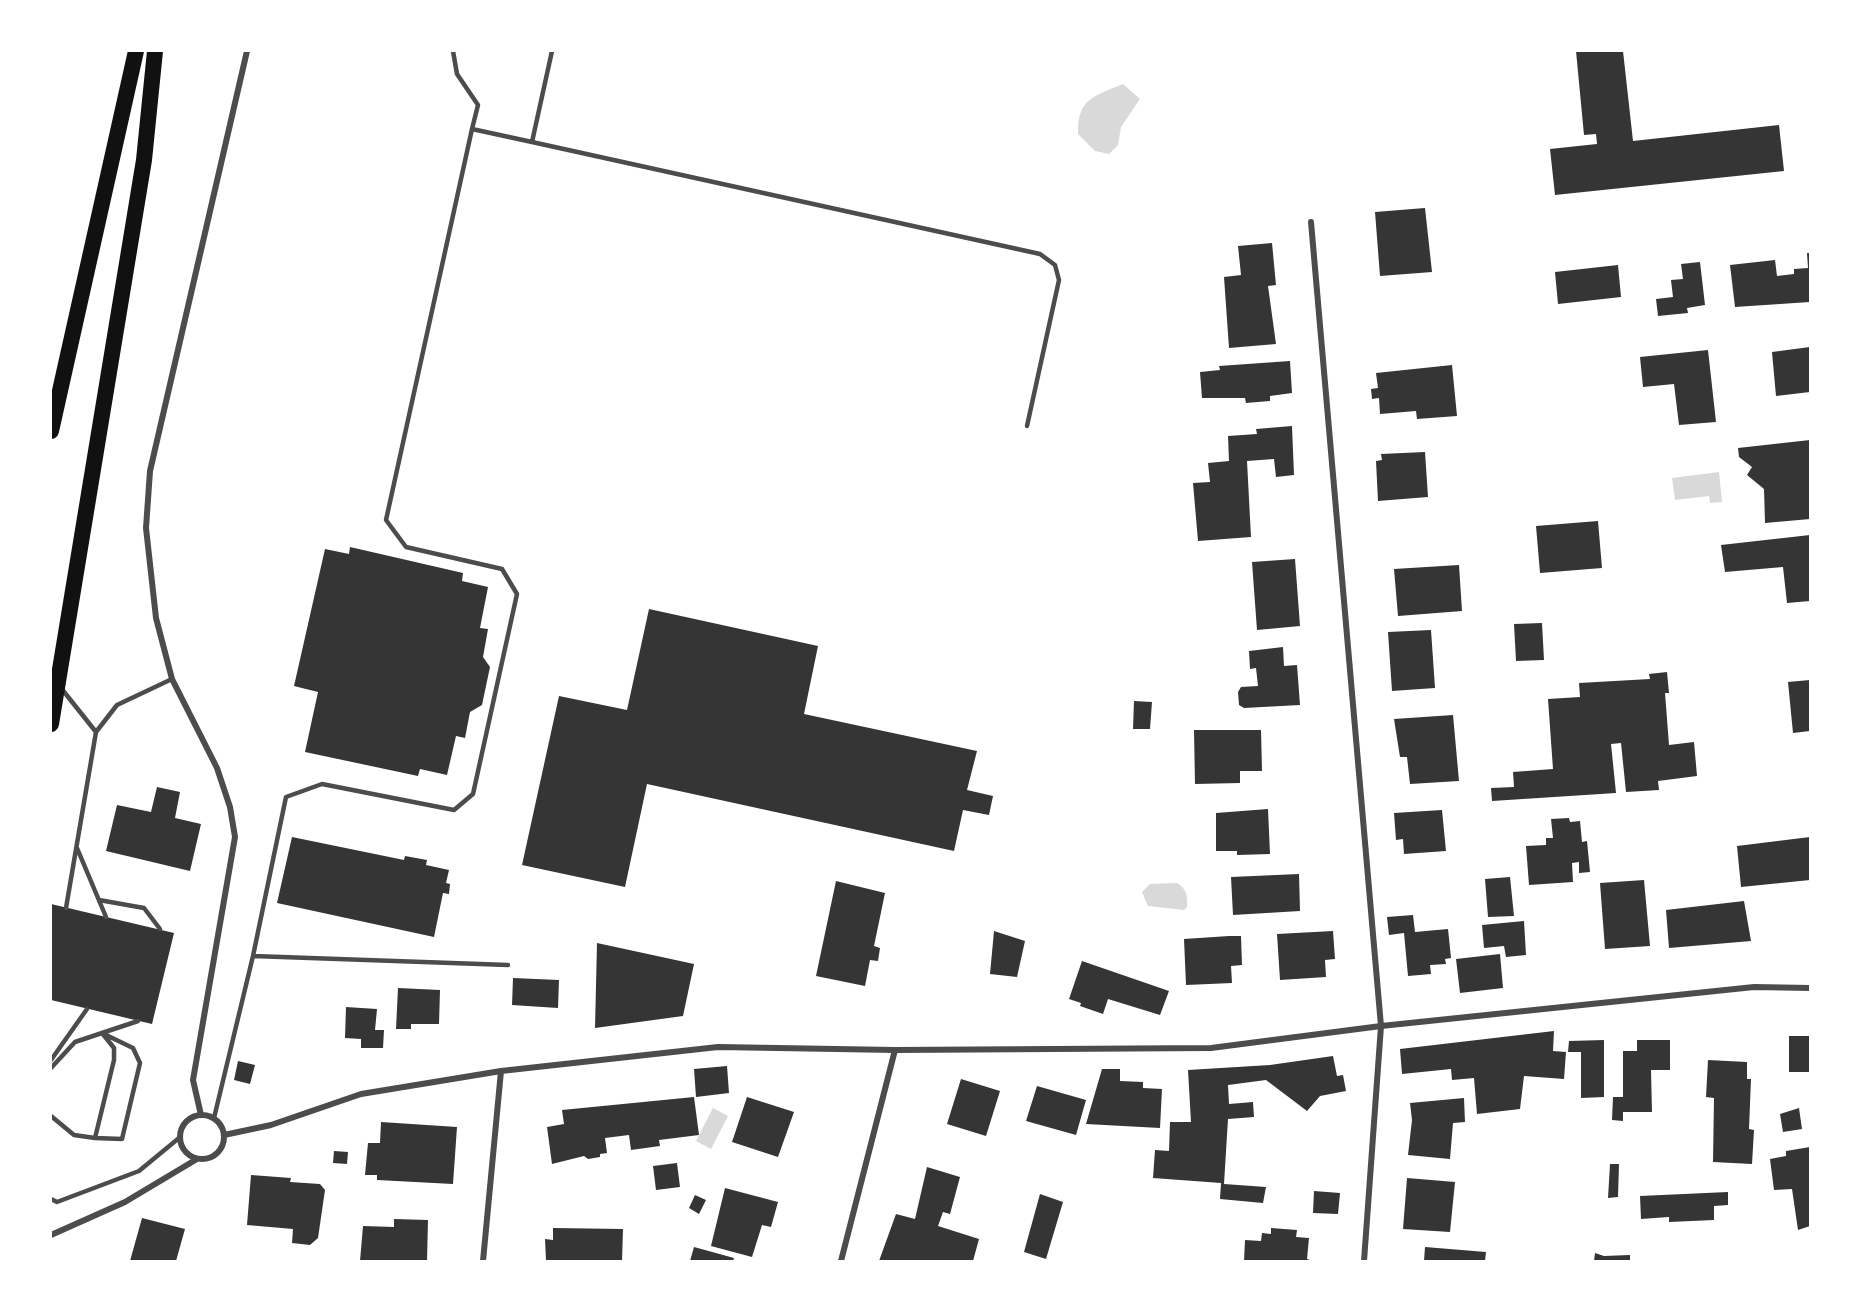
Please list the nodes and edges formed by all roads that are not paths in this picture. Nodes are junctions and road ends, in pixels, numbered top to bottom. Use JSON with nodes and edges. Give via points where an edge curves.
{"nodes":[{"id":1,"x":136,"y":51,"type":"edge"},
{"id":2,"x":155,"y":51,"type":"edge"},
{"id":3,"x":247,"y":51,"type":"edge"},
{"id":4,"x":453,"y":51,"type":"edge"},
{"id":5,"x":552,"y":51,"type":"edge"},
{"id":6,"x":472,"y":129,"type":"junction"},
{"id":7,"x":532,"y":142,"type":"junction"},
{"id":8,"x":1311,"y":222,"type":"dead end"},
{"id":9,"x":1027,"y":426,"type":"dead end"},
{"id":10,"x":51,"y":431,"type":"edge"},
{"id":11,"x":172,"y":679,"type":"junction"},
{"id":12,"x":59,"y":686,"type":"junction"},
{"id":13,"x":51,"y":724,"type":"edge"},
{"id":14,"x":96,"y":732,"type":"junction"},
{"id":15,"x":76,"y":847,"type":"junction"},
{"id":16,"x":99,"y":900,"type":"junction"},
{"id":17,"x":66,"y":908,"type":"dead end"},
{"id":18,"x":106,"y":917,"type":"dead end"},
{"id":19,"x":160,"y":929,"type":"dead end"},
{"id":20,"x":253,"y":956,"type":"junction"},
{"id":21,"x":508,"y":965,"type":"dead end"},
{"id":22,"x":1810,"y":988,"type":"edge"},
{"id":23,"x":87,"y":1009,"type":"dead end"},
{"id":24,"x":138,"y":1021,"type":"dead end"},
{"id":25,"x":1381,"y":1026,"type":"junction"},
{"id":26,"x":102,"y":1033,"type":"junction"},
{"id":27,"x":895,"y":1050,"type":"junction"},
{"id":28,"x":51,"y":1060,"type":"edge"},
{"id":29,"x":51,"y":1068,"type":"edge"},
{"id":30,"x":501,"y":1071,"type":"junction"},
{"id":31,"x":201,"y":1115,"type":"junction"},
{"id":32,"x":51,"y":1116,"type":"edge"},
{"id":33,"x":214,"y":1118,"type":"junction"},
{"id":34,"x":224,"y":1135,"type":"junction"},
{"id":35,"x":95,"y":1138,"type":"junction"},
{"id":36,"x":179,"y":1138,"type":"junction"},
{"id":37,"x":197,"y":1159,"type":"junction"},
{"id":38,"x":51,"y":1199,"type":"edge"},
{"id":39,"x":51,"y":1235,"type":"edge"},
{"id":40,"x":483,"y":1261,"type":"edge"},
{"id":41,"x":841,"y":1261,"type":"edge"},
{"id":42,"x":1364,"y":1261,"type":"edge"}],
"edges":[{"from":1,"to":10,"type":"highway"},
{"from":2,"to":12,"type":"highway","via":[[144,160]]},
{"from":3,"to":11,"type":"street","via":[[150,471],[146,528],[149,570],[156,618]]},
{"from":4,"to":6,"type":"lane","via":[[457,74],[478,105]]},
{"from":5,"to":7,"type":"lane"},
{"from":6,"to":7,"type":"lane"},
{"from":6,"to":20,"type":"lane","via":[[386,520],[406,547],[502,569],[517,594],[473,794],[454,810],[322,784],[286,797]]},
{"from":7,"to":9,"type":"lane","via":[[1040,255],[1054,265],[1059,280]]},
{"from":8,"to":25,"type":"street"},
{"from":11,"to":14,"type":"lane","via":[[117,705]]},
{"from":11,"to":31,"type":"street","via":[[217,768],[235,837],[193,1080]]},
{"from":12,"to":13,"type":"highway"},
{"from":12,"to":14,"type":"lane"},
{"from":14,"to":15,"type":"lane"},
{"from":15,"to":16,"type":"lane"},
{"from":15,"to":17,"type":"lane"},
{"from":16,"to":18,"type":"lane"},
{"from":16,"to":19,"type":"lane","via":[[144,908]]},
{"from":20,"to":21,"type":"lane"},
{"from":20,"to":33,"type":"lane"},
{"from":22,"to":25,"type":"street","via":[[1754,987]]},
{"from":23,"to":28,"type":"lane"},
{"from":24,"to":26,"type":"lane"},
{"from":25,"to":27,"type":"street","via":[[1211,1048]]},
{"from":25,"to":42,"type":"street"},
{"from":26,"to":29,"type":"lane","via":[[75,1042]]},
{"from":26,"to":35,"type":"lane","via":[[114,1048],[114,1060]]},
{"from":26,"to":35,"type":"lane","via":[[133,1048],[140,1063],[122,1139]]},
{"from":27,"to":30,"type":"street","via":[[718,1047]]},
{"from":27,"to":41,"type":"street"},
{"from":30,"to":34,"type":"street","via":[[361,1094],[271,1125]]},
{"from":30,"to":40,"type":"street"},
{"from":31,"to":33,"type":"street"},
{"from":31,"to":36,"type":"street","via":[[183,1125]]},
{"from":32,"to":35,"type":"lane","via":[[74,1134]]},
{"from":33,"to":34,"type":"street"},
{"from":34,"to":37,"type":"street","via":[[216,1154]]},
{"from":36,"to":37,"type":"street","via":[[184,1152]]},
{"from":36,"to":38,"type":"lane","via":[[139,1172],[77,1196],[57,1202]]},
{"from":37,"to":39,"type":"street","via":[[125,1202]]}]}
